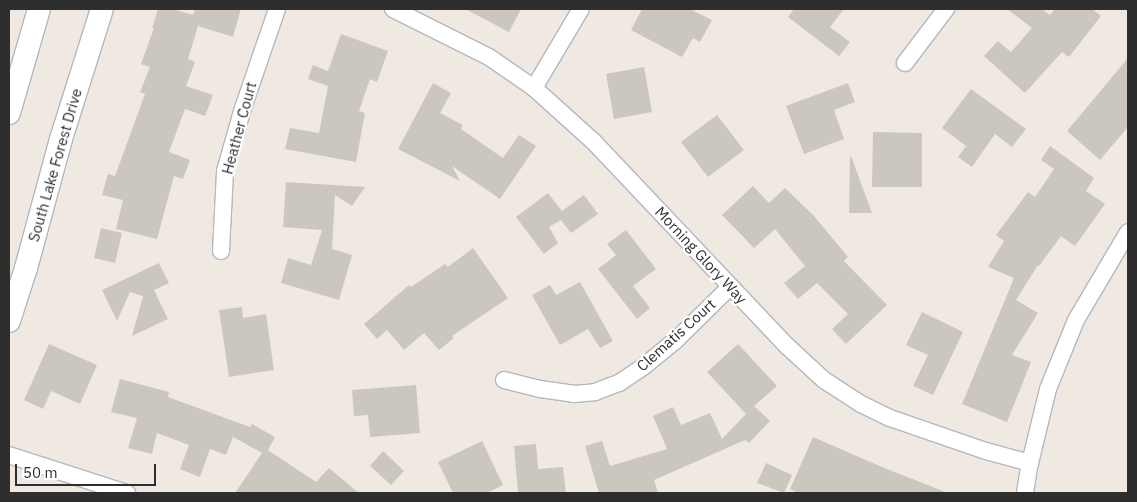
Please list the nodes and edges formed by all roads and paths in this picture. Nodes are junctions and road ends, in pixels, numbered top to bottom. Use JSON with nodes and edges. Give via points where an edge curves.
{"nodes":[{"id":1,"x":39,"y":9,"type":"edge"},
{"id":2,"x":102,"y":9,"type":"edge"},
{"id":3,"x":277,"y":9,"type":"edge"},
{"id":4,"x":393,"y":9,"type":"edge"},
{"id":5,"x":581,"y":9,"type":"edge"},
{"id":6,"x":946,"y":9,"type":"edge"},
{"id":7,"x":905,"y":63,"type":"dead end"},
{"id":8,"x":534,"y":88,"type":"junction"},
{"id":9,"x":9,"y":113,"type":"edge"},
{"id":10,"x":1128,"y":232,"type":"edge"},
{"id":11,"x":221,"y":251,"type":"dead end"},
{"id":12,"x":730,"y":287,"type":"junction"},
{"id":13,"x":9,"y":320,"type":"edge"},
{"id":14,"x":504,"y":380,"type":"dead end"},
{"id":15,"x":9,"y":455,"type":"edge"},
{"id":16,"x":1030,"y":463,"type":"junction"},
{"id":17,"x":127,"y":493,"type":"edge"},
{"id":18,"x":1025,"y":493,"type":"edge"}],
"edges":[{"from":1,"to":9,"type":"main road"},
{"from":2,"to":13,"type":"main road","name":"South Lake Forest Drive"},
{"from":3,"to":11,"type":"street","name":"Heather Court","via":[[225,171]]},
{"from":4,"to":8,"type":"street","name":"Morning Glory Way","via":[[490,58]]},
{"from":5,"to":8,"type":"street"},
{"from":6,"to":7,"type":"street"},
{"from":8,"to":12,"type":"street","name":"Morning Glory Way","via":[[612,160]]},
{"from":10,"to":16,"type":"street","via":[[1076,320],[1048,389]]},
{"from":12,"to":14,"type":"street","name":"Clematis Court","via":[[644,368],[619,383],[595,392],[574,394]]},
{"from":12,"to":16,"type":"street","name":"Morning Glory Way","via":[[817,373],[861,404],[933,434]]},
{"from":15,"to":17,"type":"street"},
{"from":16,"to":18,"type":"street"}]}
